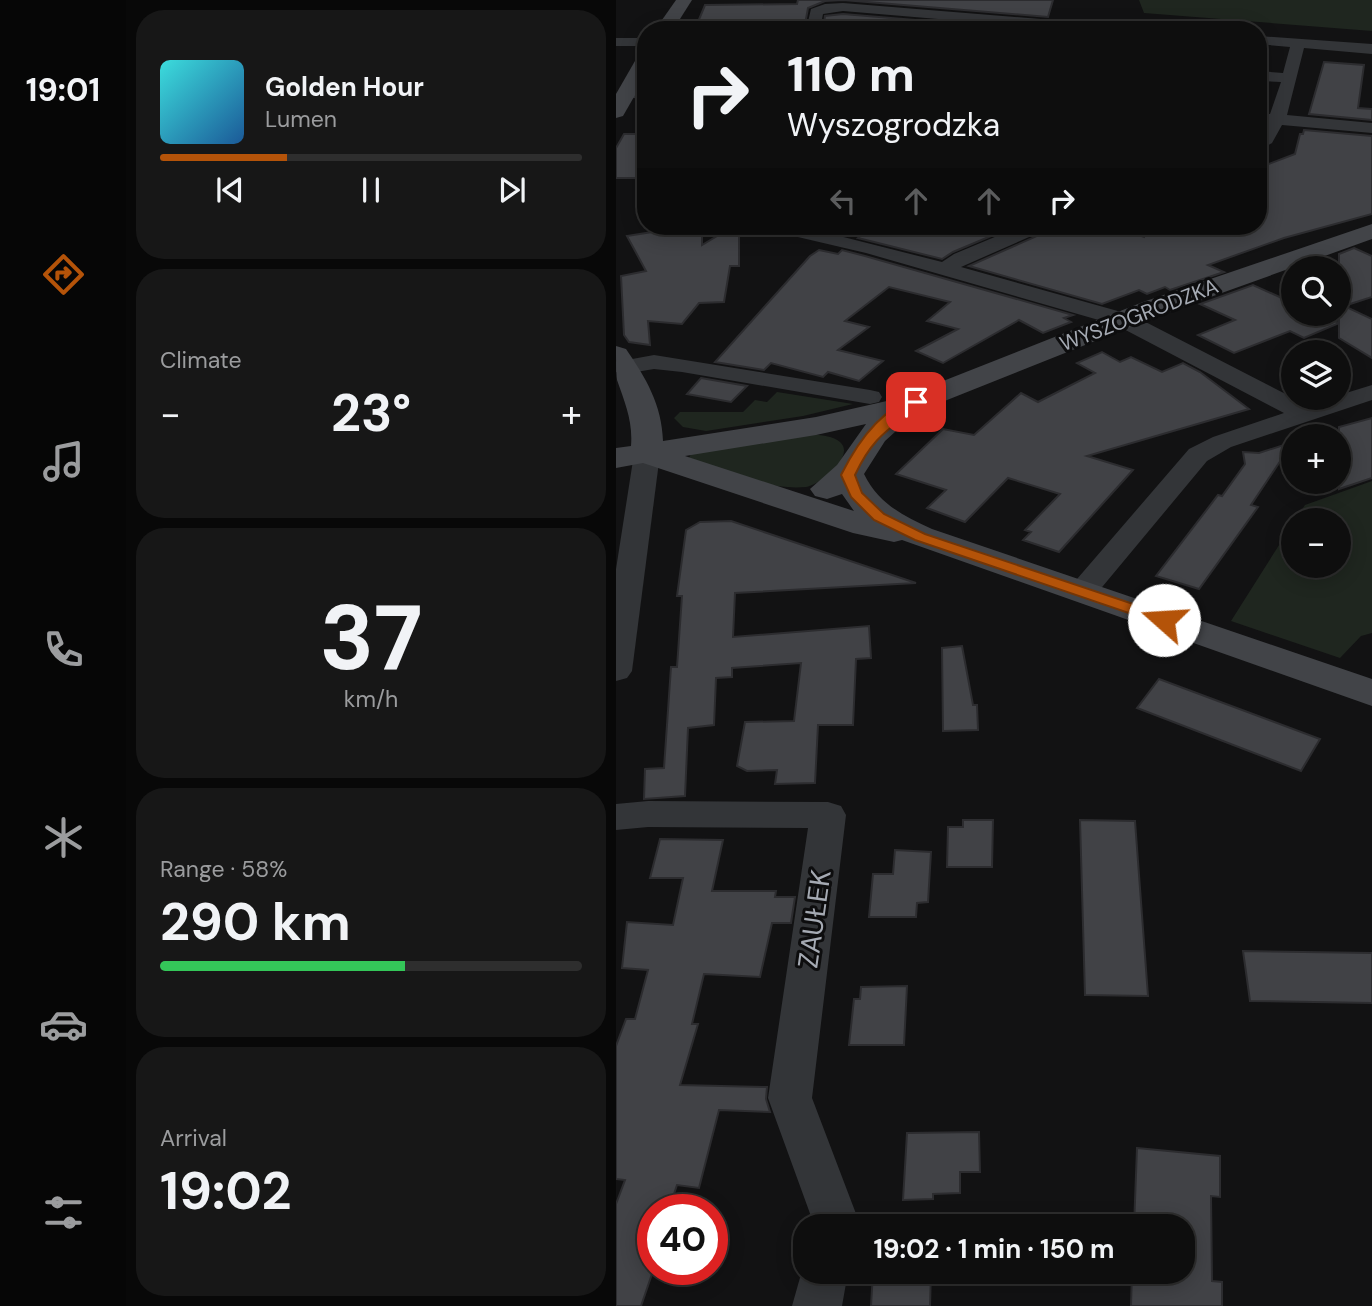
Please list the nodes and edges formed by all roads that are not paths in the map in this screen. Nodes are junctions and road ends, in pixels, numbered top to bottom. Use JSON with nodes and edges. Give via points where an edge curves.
{"nodes":[{"id":1,"x":684,"y":0,"type":"edge"},
{"id":2,"x":670,"y":21,"type":"edge"},
{"id":3,"x":814,"y":21,"type":"edge"},
{"id":4,"x":1016,"y":21,"type":"edge"},
{"id":5,"x":1267,"y":41,"type":"edge"},
{"id":6,"x":616,"y":42,"type":"edge"},
{"id":7,"x":637,"y":42,"type":"edge"},
{"id":8,"x":1298,"y":43,"type":"junction"},
{"id":9,"x":1372,"y":49,"type":"edge"},
{"id":10,"x":637,"y":75,"type":"edge"},
{"id":11,"x":1267,"y":77,"type":"edge"},
{"id":12,"x":1290,"y":78,"type":"junction"},
{"id":13,"x":626,"y":96,"type":"edge"},
{"id":14,"x":1267,"y":119,"type":"edge"},
{"id":15,"x":1372,"y":128,"type":"edge"},
{"id":16,"x":1372,"y":231,"type":"edge"},
{"id":17,"x":812,"y":235,"type":"edge"},
{"id":18,"x":1016,"y":235,"type":"edge"},
{"id":19,"x":946,"y":268,"type":"junction"},
{"id":20,"x":1124,"y":320,"type":"junction"},
{"id":21,"x":620,"y":361,"type":"edge"},
{"id":22,"x":1372,"y":392,"type":"edge"},
{"id":23,"x":870,"y":397,"type":"dead end"},
{"id":24,"x":909,"y":405,"type":"junction"},
{"id":25,"x":1306,"y":414,"type":"junction"},
{"id":26,"x":816,"y":426,"type":"junction"},
{"id":27,"x":631,"y":456,"type":"edge"},
{"id":28,"x":854,"y":463,"type":"junction"},
{"id":29,"x":784,"y":498,"type":"junction"},
{"id":30,"x":920,"y":537,"type":"junction"},
{"id":31,"x":1082,"y":592,"type":"junction"},
{"id":32,"x":616,"y":671,"type":"edge"},
{"id":33,"x":1372,"y":693,"type":"edge"},
{"id":34,"x":616,"y":817,"type":"edge"},
{"id":35,"x":833,"y":1214,"type":"edge"},
{"id":36,"x":822,"y":1284,"type":"edge"},
{"id":37,"x":817,"y":1306,"type":"edge"}],
"edges":[{"from":1,"to":2,"type":"main road"},
{"from":3,"to":4,"type":"street","via":[[816,12],[843,7]]},
{"from":5,"to":8,"type":"street"},
{"from":6,"to":7,"type":"street"},
{"from":8,"to":9,"type":"street"},
{"from":8,"to":12,"type":"street"},
{"from":10,"to":13,"type":"main road"},
{"from":11,"to":12,"type":"street"},
{"from":12,"to":14,"type":"street"},
{"from":14,"to":15,"type":"street"},
{"from":16,"to":20,"type":"main road","name":"WYSZOGRODZKA"},
{"from":17,"to":19,"type":"street"},
{"from":18,"to":19,"type":"street"},
{"from":19,"to":20,"type":"street"},
{"from":20,"to":24,"type":"main road","name":"WYSZOGRODZKA"},
{"from":20,"to":25,"type":"street"},
{"from":21,"to":23,"type":"street","via":[[682,365]]},
{"from":21,"to":27,"type":"main road","via":[[643,402],[648,427]]},
{"from":22,"to":25,"type":"street"},
{"from":24,"to":26,"type":"main road","name":"WYSZOGRODZKA"},
{"from":24,"to":28,"type":"main road","name":"WYSZOGRODZKA","via":[[875,432]]},
{"from":25,"to":31,"type":"street","via":[[1222,442],[1198,455]]},
{"from":26,"to":27,"type":"main road","name":"WYSZOGRODZKA"},
{"from":26,"to":28,"type":"main road","via":[[849,435]]},
{"from":27,"to":29,"type":"main road"},
{"from":27,"to":32,"type":"street"},
{"from":28,"to":29,"type":"main road","name":"WYSZOGRODZKA","via":[[832,487]]},
{"from":28,"to":30,"type":"main road","via":[[856,495],[879,517]]},
{"from":29,"to":30,"type":"main road","via":[[878,529]]},
{"from":30,"to":31,"type":"main road"},
{"from":31,"to":33,"type":"main road"},
{"from":34,"to":35,"type":"street","name":"ZAUŁEK","via":[[828,815],[790,1098]]},
{"from":36,"to":37,"type":"street"}]}
